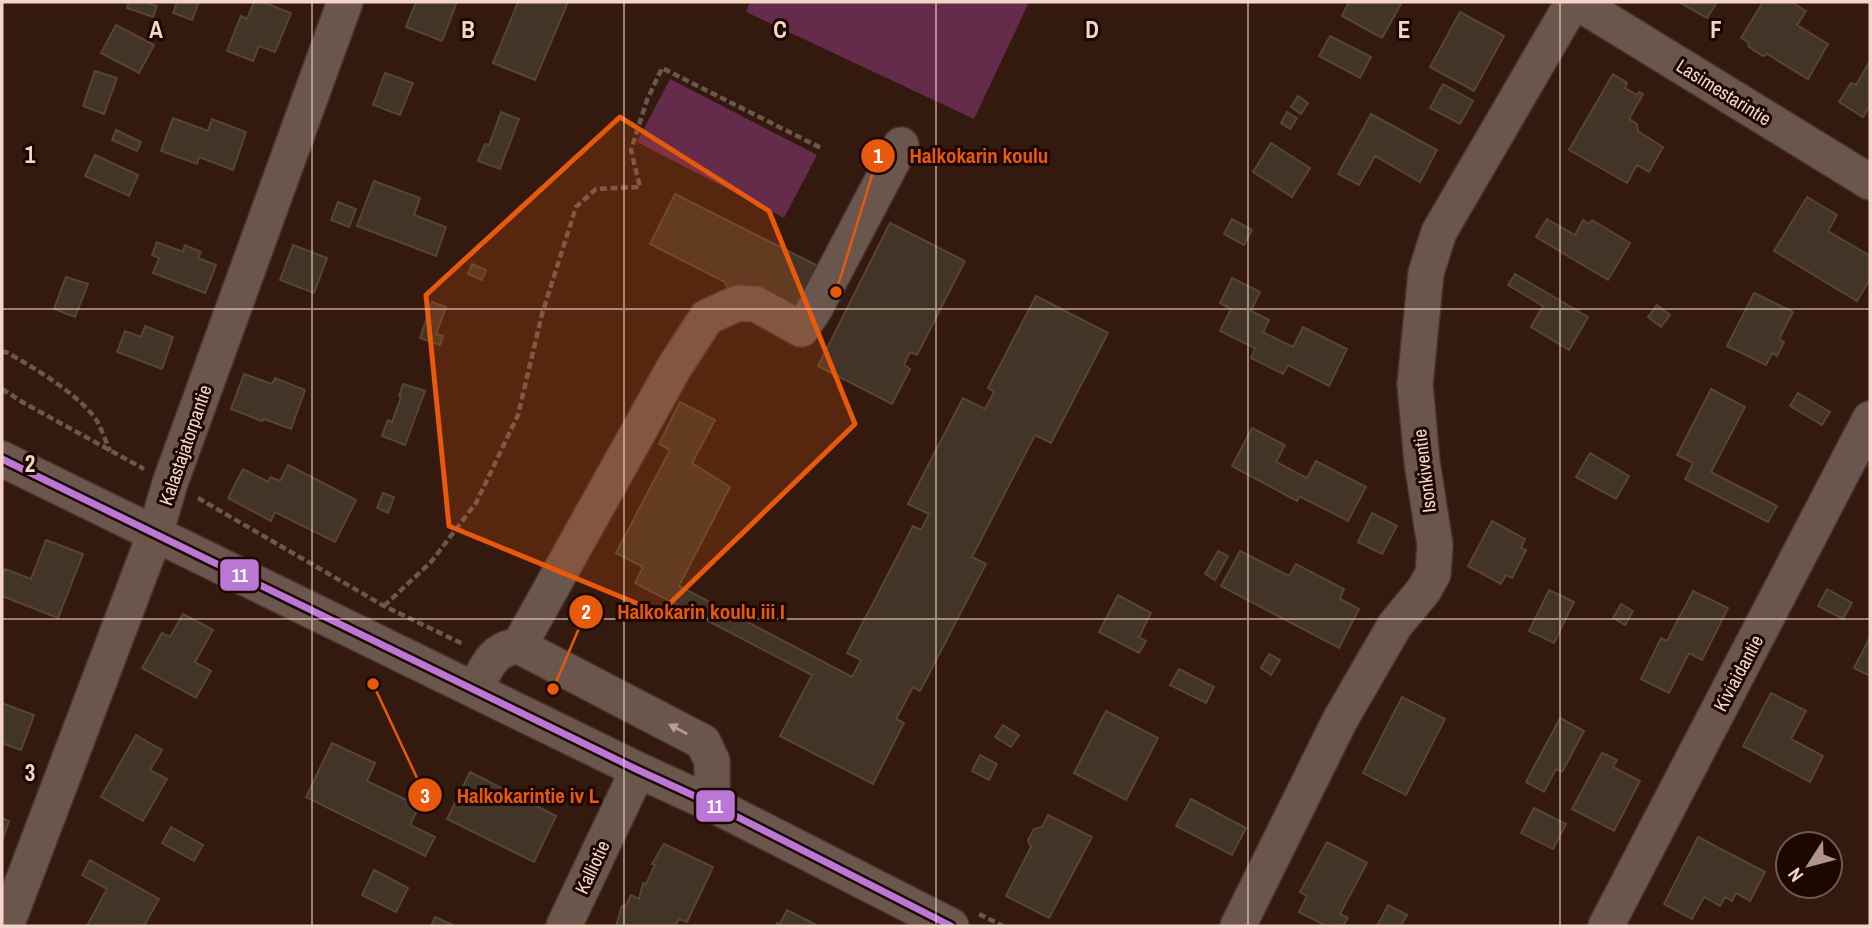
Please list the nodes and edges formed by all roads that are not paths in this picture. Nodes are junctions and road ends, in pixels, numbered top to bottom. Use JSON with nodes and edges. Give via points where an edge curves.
{"nodes":[{"id":1,"x":345,"y":2,"type":"edge"},
{"id":2,"x":1575,"y":2,"type":"edge"},
{"id":3,"x":901,"y":145,"type":"dead end"},
{"id":4,"x":1870,"y":182,"type":"edge"},
{"id":5,"x":1870,"y":419,"type":"edge"},
{"id":6,"x":2,"y":459,"type":"edge"},
{"id":7,"x":155,"y":534,"type":"junction"},
{"id":8,"x":519,"y":646,"type":"junction"},
{"id":9,"x":475,"y":690,"type":"junction"},
{"id":10,"x":638,"y":770,"type":"junction"},
{"id":11,"x":712,"y":804,"type":"junction"},
{"id":12,"x":6,"y":926,"type":"edge"},
{"id":13,"x":564,"y":926,"type":"edge"},
{"id":14,"x":951,"y":926,"type":"edge"},
{"id":15,"x":1238,"y":926,"type":"edge"},
{"id":16,"x":1606,"y":926,"type":"edge"}],
"edges":[{"from":1,"to":7,"type":"street","name":"Kalastajatorpantie"},
{"from":2,"to":4,"type":"street","name":"Lasimestarintie"},
{"from":2,"to":15,"type":"street","name":"Isonkiventie","via":[[1439,232],[1426,273],[1415,384],[1435,545],[1433,574],[1395,625],[1340,720]]},
{"from":3,"to":8,"type":"street","via":[[801,329],[756,304],[738,303],[707,317]]},
{"from":5,"to":16,"type":"street","name":"Kiviaidantie"},
{"from":6,"to":7,"type":"street"},
{"from":7,"to":9,"type":"street"},
{"from":7,"to":12,"type":"street","name":"Kalastajatorpantie"},
{"from":8,"to":9,"type":"street","via":[[490,658]]},
{"from":11,"to":8,"type":"street","one_way":true,"via":[[712,761],[703,742]]},
{"from":9,"to":10,"type":"street"},
{"from":10,"to":11,"type":"street"},
{"from":10,"to":13,"type":"street","name":"Kalliotie"},
{"from":11,"to":14,"type":"street"}]}
